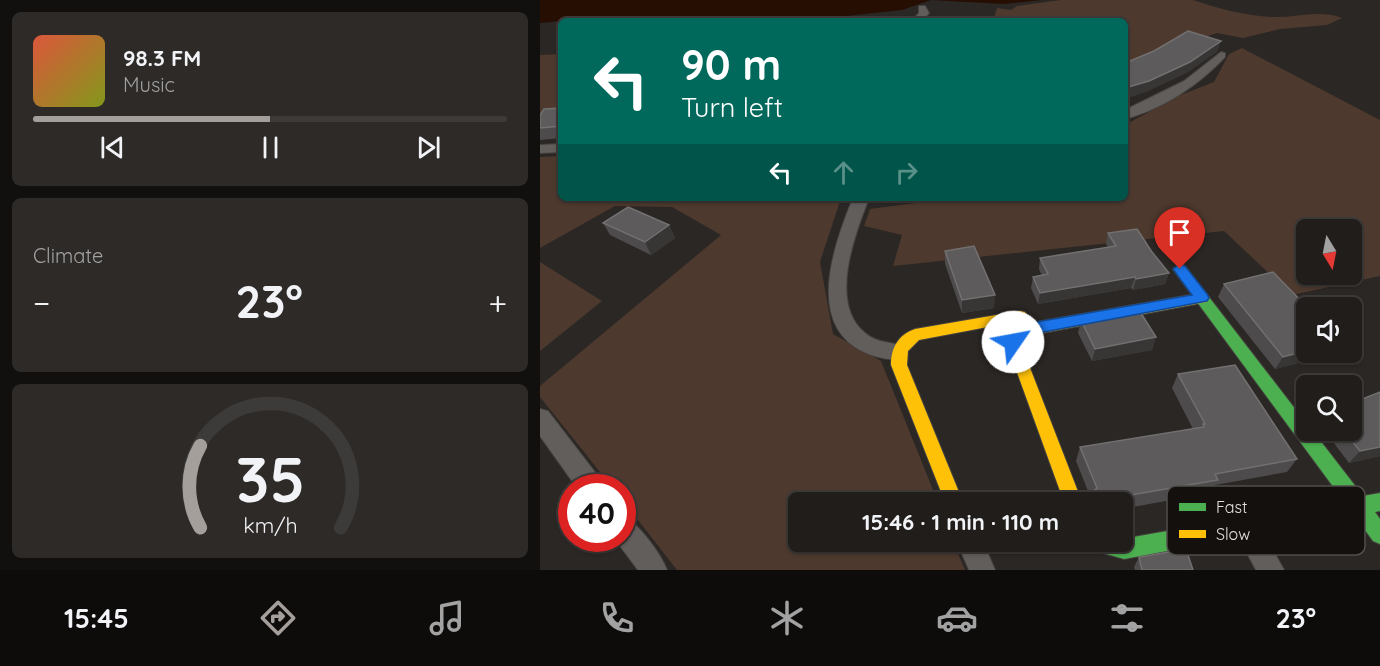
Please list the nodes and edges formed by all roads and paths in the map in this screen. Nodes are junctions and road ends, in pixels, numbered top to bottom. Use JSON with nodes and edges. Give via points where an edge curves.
{"nodes":[{"id":1,"x":922,"y":8,"type":"dead end"},
{"id":2,"x":920,"y":18,"type":"edge"},
{"id":3,"x":1221,"y":55,"type":"edge"},
{"id":4,"x":1128,"y":114,"type":"edge"},
{"id":5,"x":558,"y":148,"type":"edge"},
{"id":6,"x":540,"y":149,"type":"edge"},
{"id":7,"x":860,"y":201,"type":"edge"},
{"id":8,"x":1180,"y":269,"type":"dead end"},
{"id":9,"x":1202,"y":298,"type":"junction"},
{"id":10,"x":1020,"y":316,"type":"dead end"},
{"id":11,"x":897,"y":352,"type":"junction"},
{"id":12,"x":540,"y":418,"type":"edge"},
{"id":13,"x":582,"y":474,"type":"edge"},
{"id":14,"x":1344,"y":486,"type":"edge"},
{"id":15,"x":950,"y":492,"type":"edge"},
{"id":16,"x":1069,"y":492,"type":"edge"},
{"id":17,"x":1380,"y":502,"type":"edge"},
{"id":18,"x":1365,"y":505,"type":"edge"},
{"id":19,"x":1365,"y":514,"type":"edge"},
{"id":20,"x":1380,"y":534,"type":"edge"},
{"id":21,"x":1167,"y":541,"type":"edge"},
{"id":22,"x":636,"y":546,"type":"edge"},
{"id":23,"x":1133,"y":547,"type":"edge"},
{"id":24,"x":974,"y":552,"type":"edge"},
{"id":25,"x":1262,"y":555,"type":"edge"},
{"id":26,"x":654,"y":570,"type":"edge"},
{"id":27,"x":982,"y":570,"type":"edge"},
{"id":28,"x":1271,"y":570,"type":"edge"}],
"edges":[{"from":1,"to":2,"type":"street"},
{"from":3,"to":4,"type":"street","via":[[1203,75]]},
{"from":5,"to":6,"type":"street"},
{"from":7,"to":11,"type":"street","via":[[839,261],[838,304],[854,336],[869,346]]},
{"from":8,"to":9,"type":"street"},
{"from":9,"to":14,"type":"street"},
{"from":9,"to":16,"type":"street","via":[[1014,335],[1013,342]]},
{"from":10,"to":11,"type":"street","via":[[915,335],[903,341]]},
{"from":11,"to":15,"type":"street"},
{"from":12,"to":13,"type":"street"},
{"from":17,"to":18,"type":"street"},
{"from":19,"to":20,"type":"street"},
{"from":21,"to":23,"type":"street"},
{"from":22,"to":26,"type":"street"},
{"from":24,"to":27,"type":"street"},
{"from":25,"to":28,"type":"street"}]}
